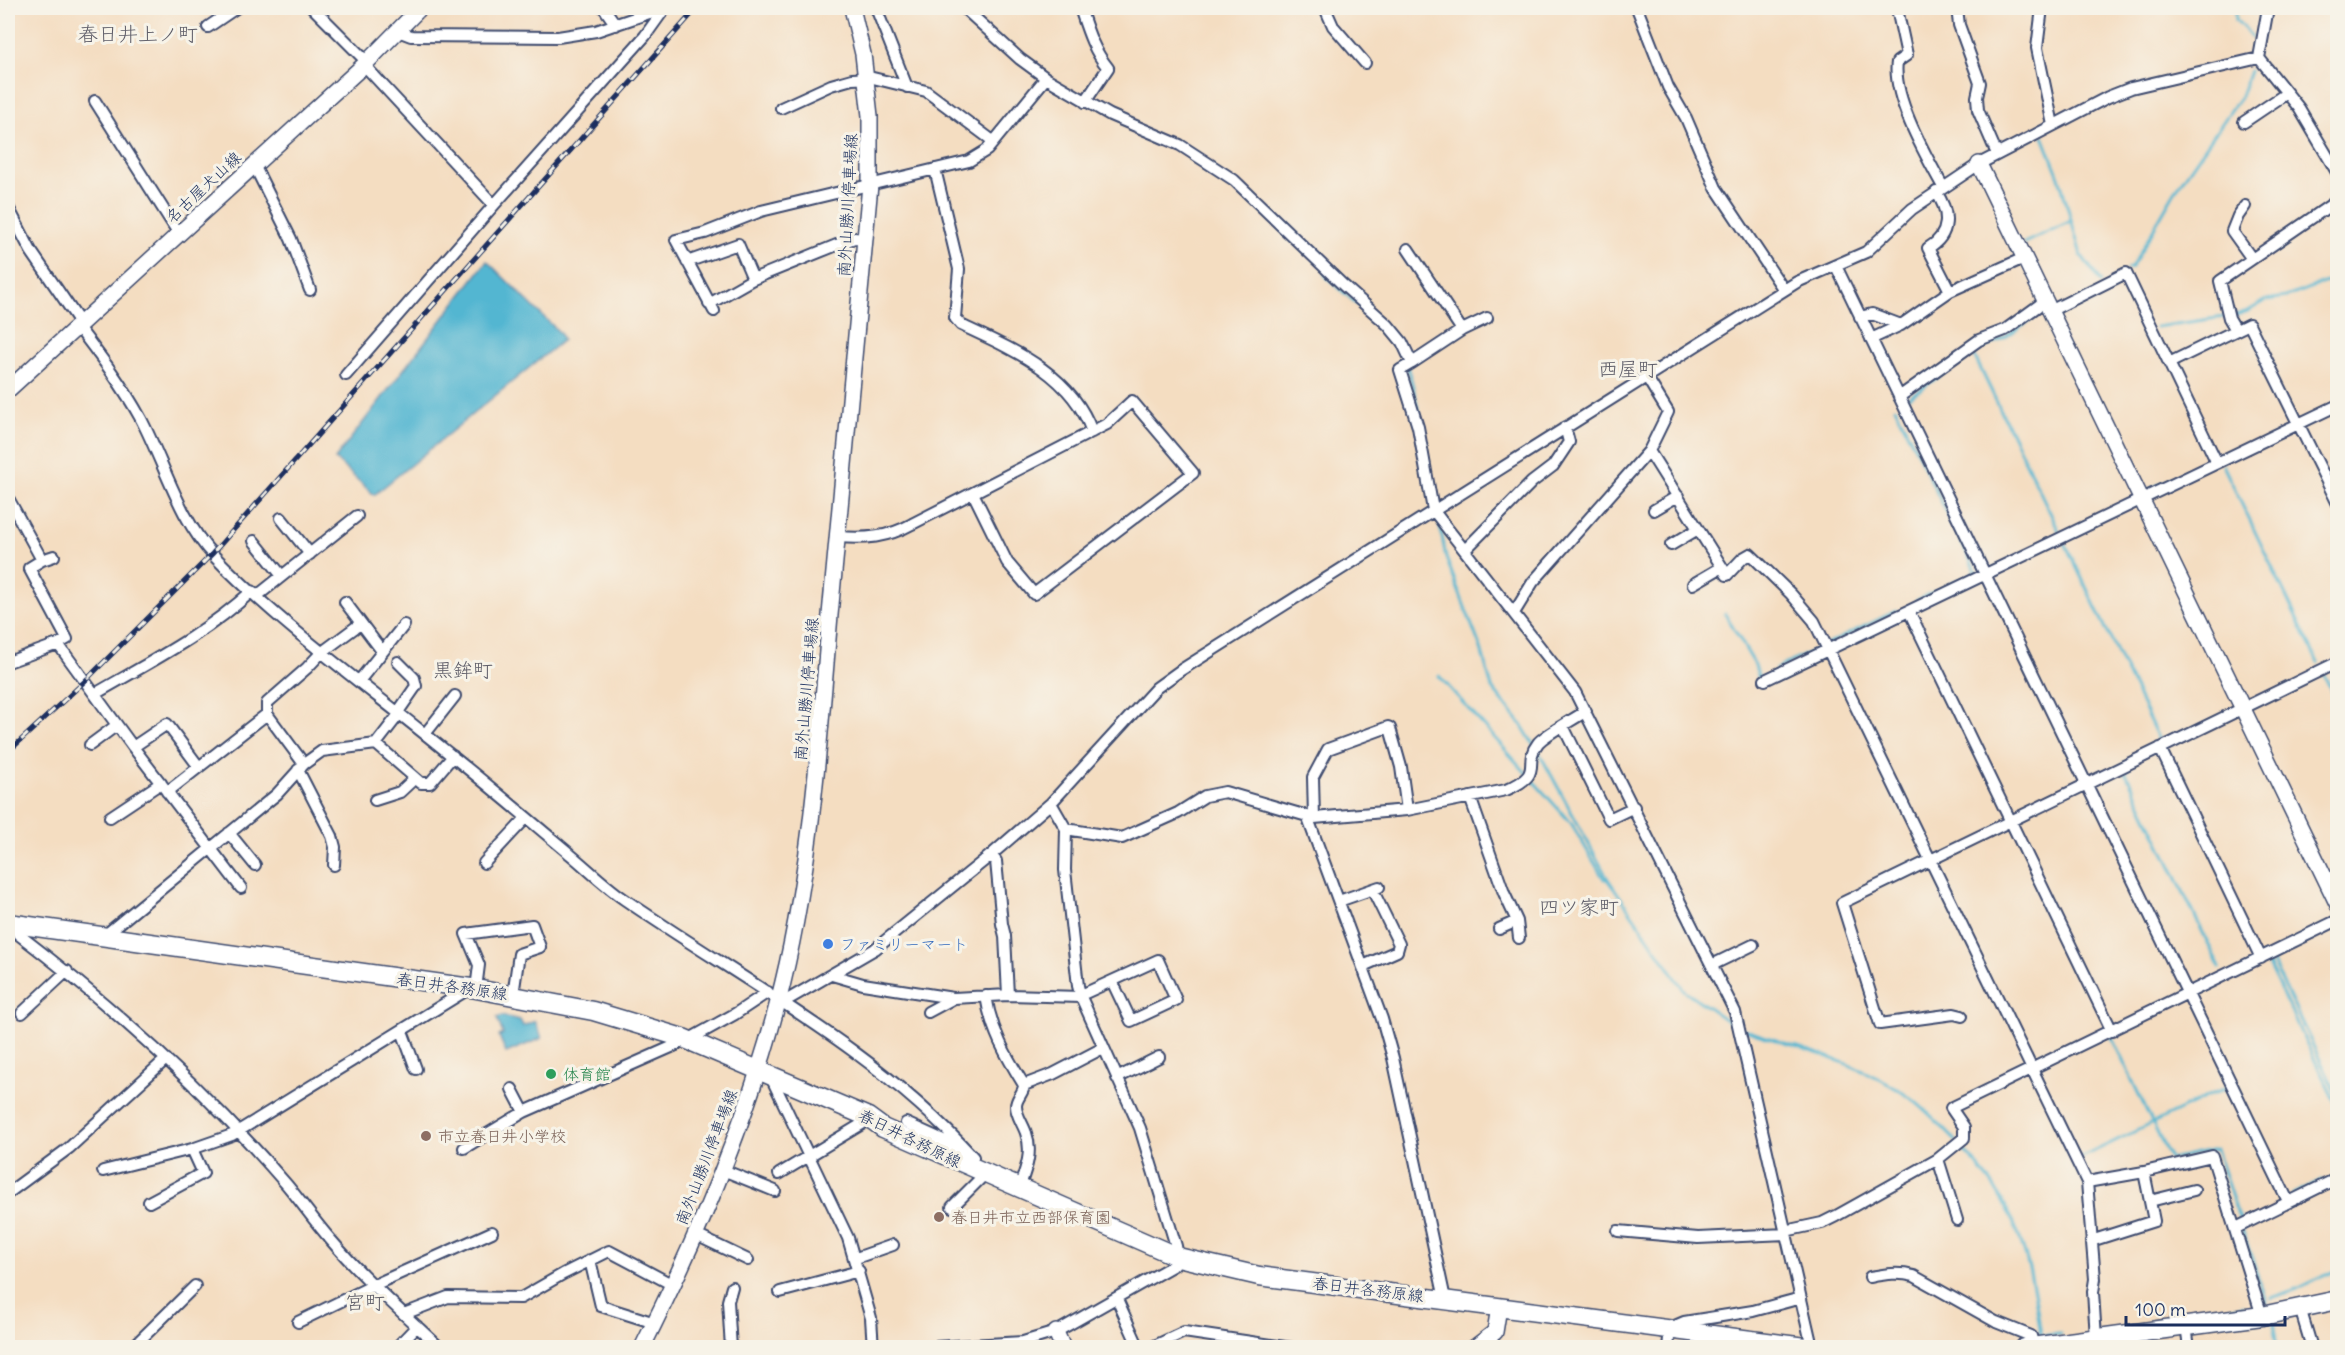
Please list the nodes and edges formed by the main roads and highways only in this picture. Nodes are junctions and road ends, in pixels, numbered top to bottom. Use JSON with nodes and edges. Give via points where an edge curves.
{"nodes":[{"id":1,"x":420,"y":8,"type":"edge"},
{"id":2,"x":852,"y":8,"type":"edge"},
{"id":3,"x":1978,"y":164,"type":"road end"},
{"id":4,"x":8,"y":390,"type":"edge"},
{"id":5,"x":2337,"y":906,"type":"edge"},
{"id":6,"x":12,"y":923,"type":"edge"},
{"id":7,"x":765,"y":1073,"type":"junction"},
{"id":8,"x":2337,"y":1300,"type":"edge"},
{"id":9,"x":1499,"y":1307,"type":"junction"},
{"id":10,"x":1056,"y":1332,"type":"road end"},
{"id":11,"x":2103,"y":1341,"type":"edge"},
{"id":12,"x":642,"y":1347,"type":"edge"},
{"id":13,"x":1063,"y":1347,"type":"edge"},
{"id":14,"x":1474,"y":1347,"type":"edge"},
{"id":15,"x":1813,"y":1347,"type":"edge"},
{"id":16,"x":2029,"y":1347,"type":"edge"}],
"edges":[{"from":1,"to":4,"type":"main road","name":"名古屋犬山線"},
{"from":2,"to":7,"type":"main road","name":"南外山勝川停車場線","via":[[863,54],[870,116],[870,185],[814,794],[798,911],[776,998]]},
{"from":3,"to":5,"type":"main road"},
{"from":6,"to":7,"type":"main road","name":"春日井各務原線","via":[[513,995],[593,1011],[686,1039]]},
{"from":7,"to":9,"type":"main road","name":"春日井各務原線","via":[[1178,1257],[1259,1276]]},
{"from":7,"to":12,"type":"main road","name":"南外山勝川停車場線","via":[[696,1235]]},
{"from":8,"to":11,"type":"main road"},
{"from":9,"to":14,"type":"main road","via":[[1495,1332]]},
{"from":9,"to":15,"type":"main road","name":"春日井各務原線"},
{"from":10,"to":13,"type":"main road"},
{"from":11,"to":16,"type":"main road"}]}
